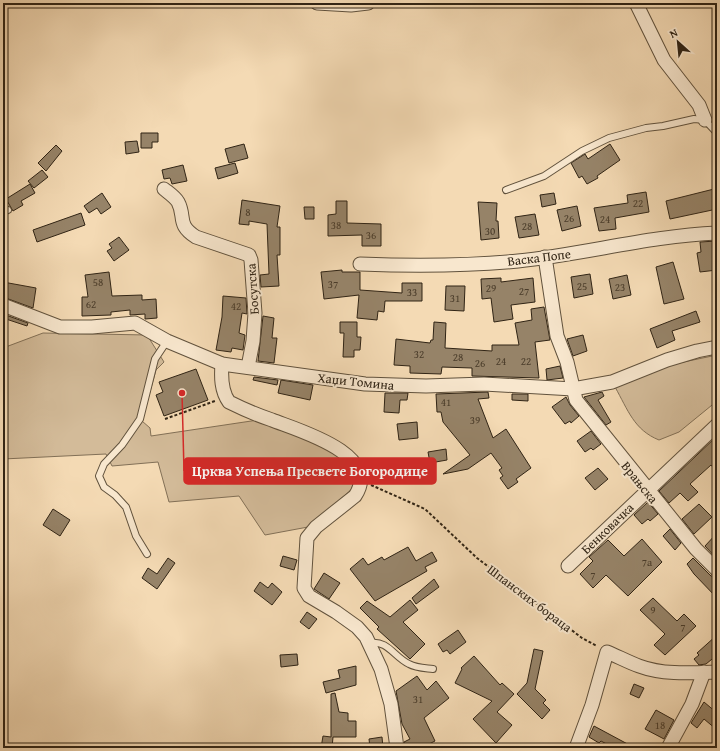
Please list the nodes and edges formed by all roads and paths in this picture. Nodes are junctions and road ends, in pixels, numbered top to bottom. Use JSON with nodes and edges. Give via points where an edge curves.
{"nodes":[{"id":1,"x":317,"y":3,"type":"edge"},
{"id":2,"x":368,"y":3,"type":"edge"},
{"id":3,"x":636,"y":3,"type":"edge"},
{"id":4,"x":705,"y":120,"type":"junction"},
{"id":5,"x":717,"y":133,"type":"edge"},
{"id":6,"x":164,"y":189,"type":"dead end"},
{"id":7,"x":506,"y":190,"type":"dead end"},
{"id":8,"x":717,"y":234,"type":"edge"},
{"id":9,"x":545,"y":257,"type":"junction"},
{"id":10,"x":360,"y":264,"type":"dead end"},
{"id":11,"x":3,"y":305,"type":"edge"},
{"id":12,"x":167,"y":341,"type":"junction"},
{"id":13,"x":717,"y":347,"type":"edge"},
{"id":14,"x":222,"y":364,"type":"junction"},
{"id":15,"x":248,"y":367,"type":"junction"},
{"id":16,"x":572,"y":389,"type":"junction"},
{"id":17,"x":226,"y":398,"type":"junction"},
{"id":18,"x":165,"y":419,"type":"dead end"},
{"id":19,"x":717,"y":425,"type":"edge"},
{"id":20,"x":361,"y":480,"type":"junction"},
{"id":21,"x":647,"y":490,"type":"junction"},
{"id":22,"x":147,"y":554,"type":"dead end"},
{"id":23,"x":568,"y":566,"type":"dead end"},
{"id":24,"x":717,"y":570,"type":"edge"},
{"id":25,"x":370,"y":643,"type":"junction"},
{"id":26,"x":607,"y":652,"type":"junction"},
{"id":27,"x":433,"y":669,"type":"dead end"},
{"id":28,"x":704,"y":672,"type":"junction"},
{"id":29,"x":717,"y":672,"type":"edge"},
{"id":30,"x":397,"y":748,"type":"edge"},
{"id":31,"x":576,"y":748,"type":"edge"},
{"id":32,"x":668,"y":748,"type":"edge"}],
"edges":[{"from":1,"to":2,"type":"street"},
{"from":3,"to":4,"type":"street","via":[[664,60],[698,105]]},
{"from":4,"to":5,"type":"lane"},
{"from":4,"to":7,"type":"lane","via":[[694,119],[609,138],[582,151],[544,176]]},
{"from":6,"to":15,"type":"street","name":"Босутска","via":[[178,202],[182,223],[190,233],[249,255],[255,313]]},
{"from":8,"to":9,"type":"street","name":"Васка Попе","via":[[668,237]]},
{"from":9,"to":10,"type":"street","name":"Васка Попе","via":[[427,266]]},
{"from":9,"to":16,"type":"street","name":"Врањска","via":[[557,336],[567,362]]},
{"from":11,"to":12,"type":"street","name":"Хаџи Томина","via":[[60,327],[135,323]]},
{"from":12,"to":14,"type":"street","name":"Хаџи Томина"},
{"from":12,"to":22,"type":"lane","via":[[155,359],[140,419],[122,445],[104,464],[99,476],[104,487],[126,507],[136,536]]},
{"from":13,"to":16,"type":"street","name":"Хаџи Томина","via":[[667,360],[612,382]]},
{"from":14,"to":15,"type":"street","name":"Хаџи Томина"},
{"from":14,"to":17,"type":"street","via":[[221,375]]},
{"from":15,"to":16,"type":"street","name":"Хаџи Томина","via":[[365,384],[484,384]]},
{"from":16,"to":21,"type":"street","name":"Врањска","via":[[581,408]]},
{"from":17,"to":18,"type":"path"},
{"from":17,"to":20,"type":"street","via":[[236,406],[331,443],[352,461]]},
{"from":19,"to":21,"type":"street","name":"Бенковачка"},
{"from":20,"to":25,"type":"street","via":[[360,489],[355,496],[316,527],[307,538],[304,588],[309,596],[357,627]]},
{"from":20,"to":26,"type":"path","name":"Шпанских бораца","via":[[425,509],[478,558],[582,638]]},
{"from":21,"to":23,"type":"street","name":"Бенковачка"},
{"from":21,"to":24,"type":"street","name":"Врањска"},
{"from":25,"to":27,"type":"lane","via":[[386,645],[408,664]]},
{"from":25,"to":30,"type":"street","via":[[391,704]]},
{"from":26,"to":28,"type":"street","via":[[655,670],[675,673]]},
{"from":26,"to":31,"type":"street","via":[[592,705]]},
{"from":28,"to":29,"type":"street"},
{"from":28,"to":32,"type":"street","via":[[692,704]]}]}
